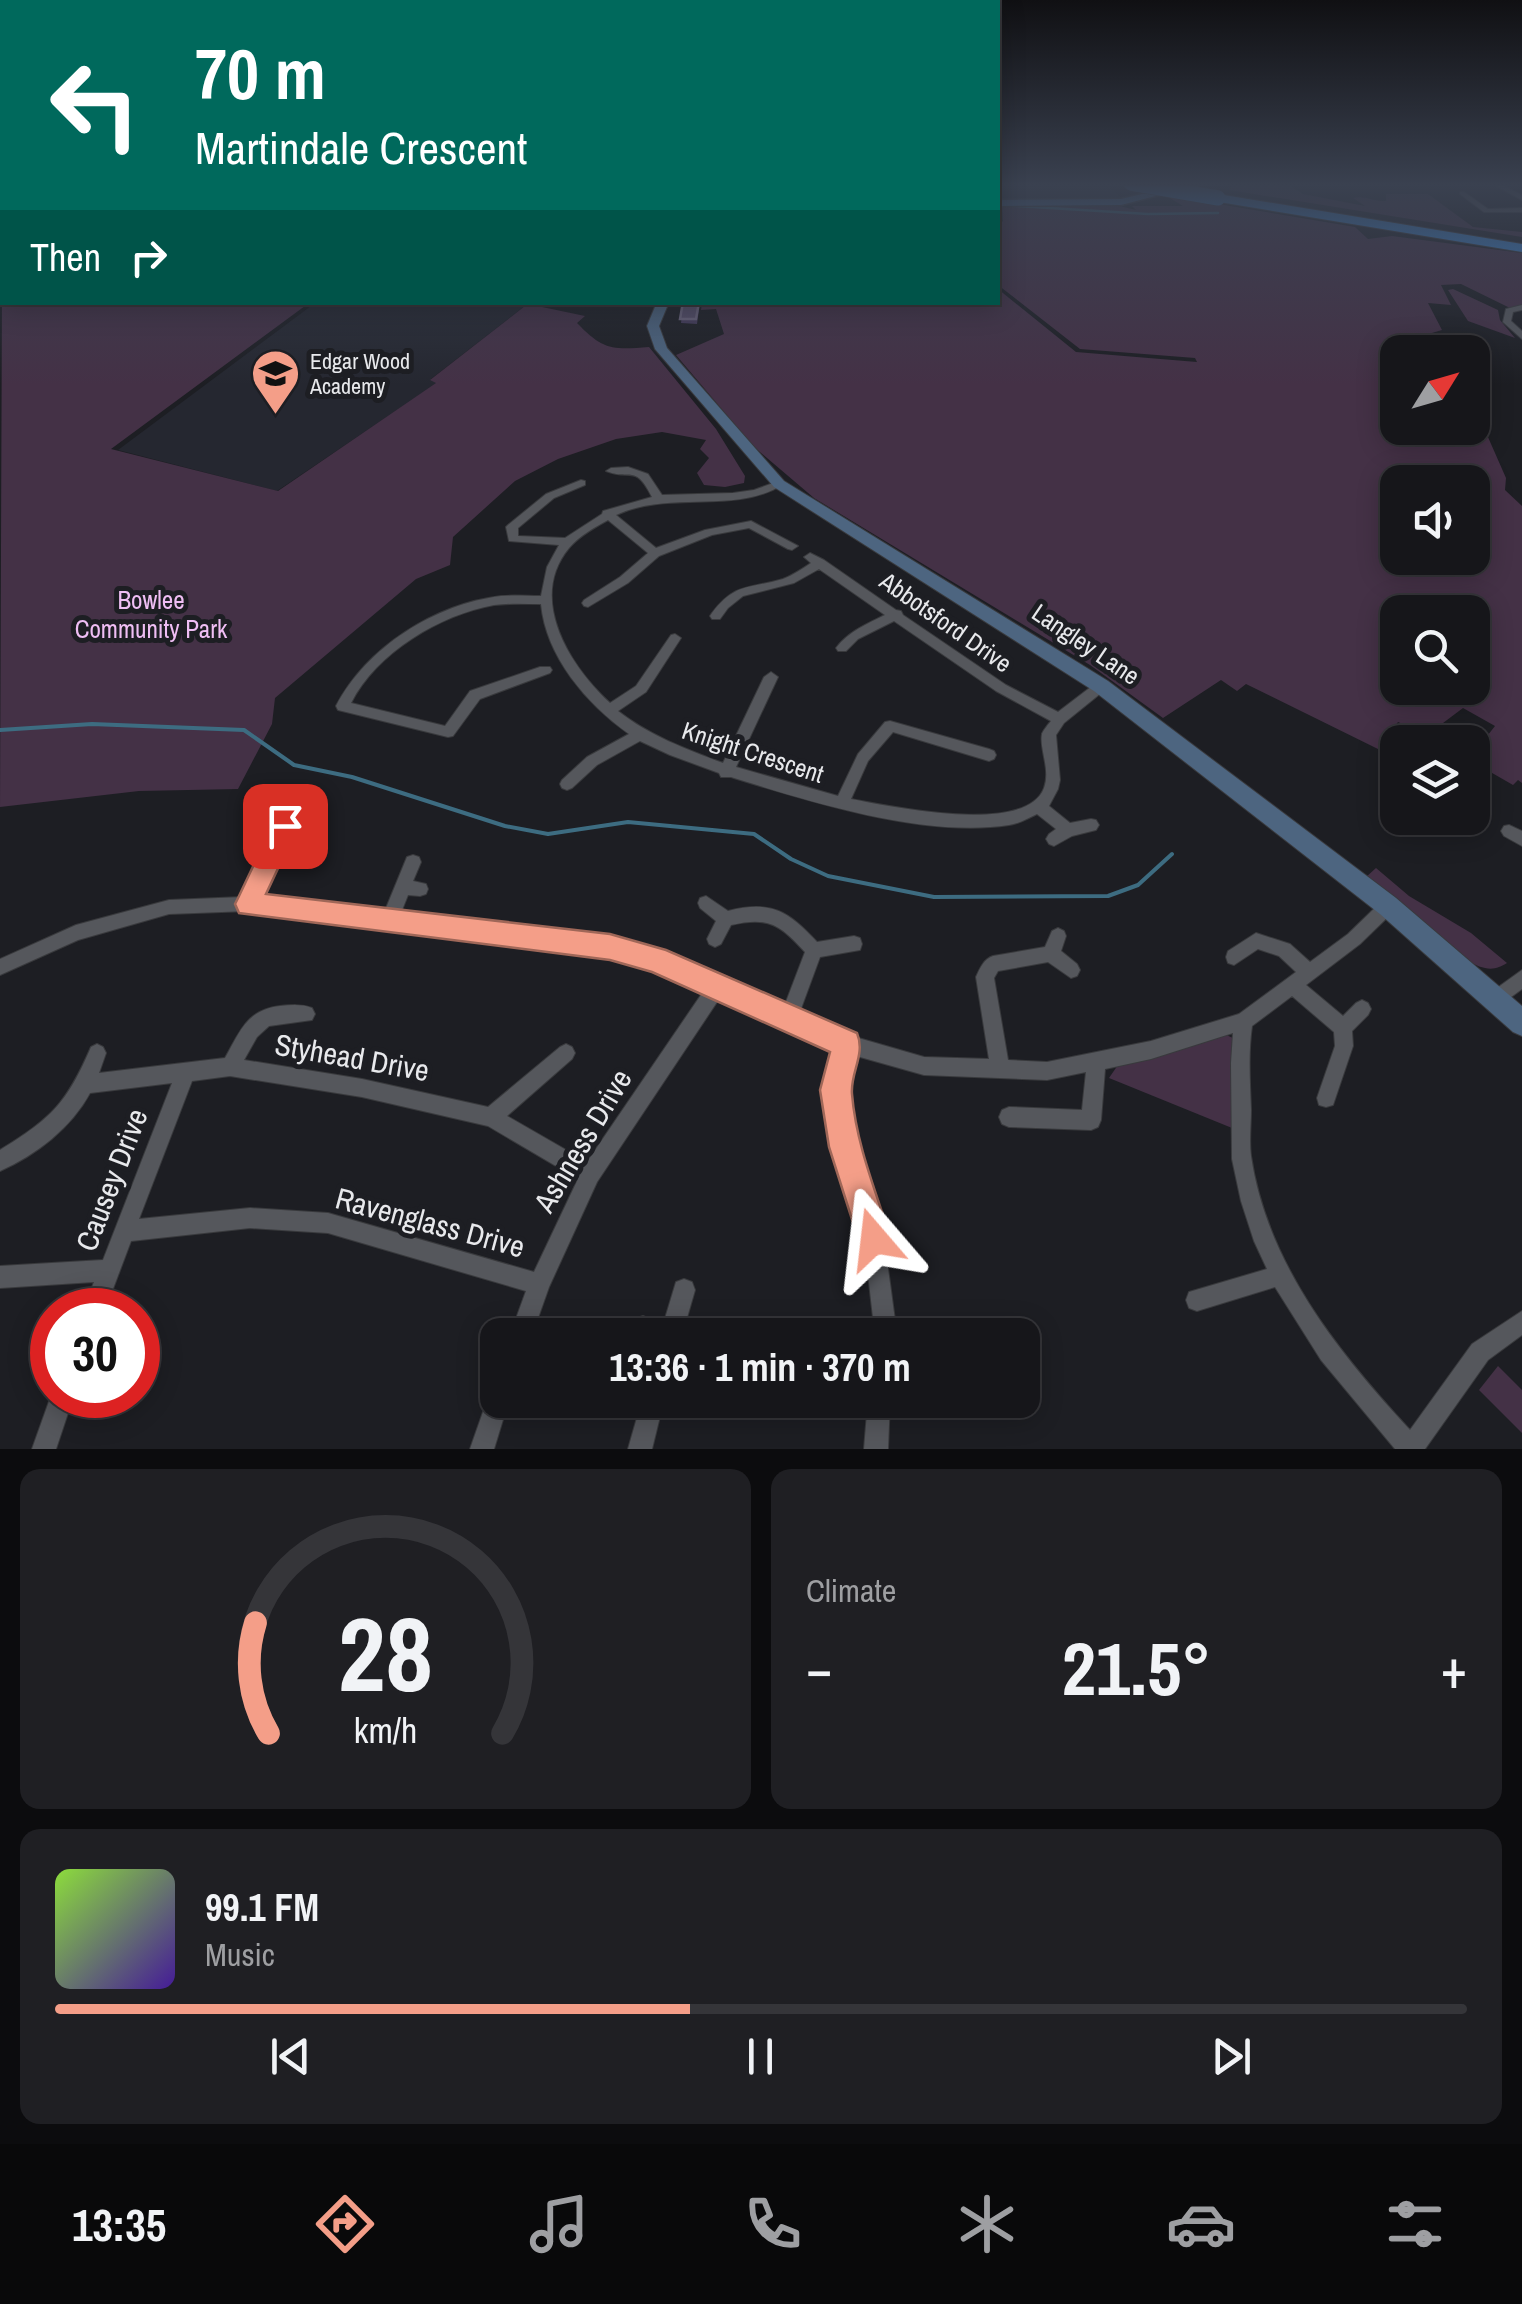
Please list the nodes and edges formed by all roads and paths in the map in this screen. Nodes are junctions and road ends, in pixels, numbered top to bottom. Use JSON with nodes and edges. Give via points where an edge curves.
{"nodes":[{"id":1,"x":662,"y":305,"type":"edge"},
{"id":2,"x":1522,"y":307,"type":"edge"},
{"id":3,"x":1522,"y":336,"type":"edge"},
{"id":4,"x":611,"y":471,"type":"dead end"},
{"id":5,"x":581,"y":483,"type":"dead end"},
{"id":6,"x":779,"y":484,"type":"junction"},
{"id":7,"x":657,"y":496,"type":"junction"},
{"id":8,"x":608,"y":513,"type":"junction"},
{"id":9,"x":567,"y":542,"type":"junction"},
{"id":10,"x":792,"y":546,"type":"dead end"},
{"id":11,"x":655,"y":553,"type":"junction"},
{"id":12,"x":546,"y":600,"type":"junction"},
{"id":13,"x":588,"y":602,"type":"dead end"},
{"id":14,"x":897,"y":614,"type":"junction"},
{"id":15,"x":716,"y":616,"type":"dead end"},
{"id":16,"x":675,"y":638,"type":"dead end"},
{"id":17,"x":842,"y":648,"type":"dead end"},
{"id":18,"x":545,"y":670,"type":"dead end"},
{"id":19,"x":770,"y":677,"type":"dead end"},
{"id":20,"x":1101,"y":686,"type":"junction"},
{"id":21,"x":610,"y":710,"type":"junction"},
{"id":22,"x":1058,"y":719,"type":"junction"},
{"id":23,"x":640,"y":734,"type":"junction"},
{"id":24,"x":988,"y":755,"type":"dead end"},
{"id":25,"x":726,"y":773,"type":"junction"},
{"id":26,"x":567,"y":784,"type":"dead end"},
{"id":27,"x":841,"y":804,"type":"junction"},
{"id":28,"x":1040,"y":807,"type":"junction"},
{"id":29,"x":1090,"y":825,"type":"dead end"},
{"id":30,"x":285,"y":826,"type":"dead end"},
{"id":31,"x":413,"y":862,"type":"dead end"},
{"id":32,"x":706,"y":903,"type":"dead end"},
{"id":33,"x":248,"y":904,"type":"junction"},
{"id":34,"x":1388,"y":906,"type":"junction"},
{"id":35,"x":726,"y":919,"type":"junction"},
{"id":36,"x":390,"y":920,"type":"junction"},
{"id":37,"x":1058,"y":936,"type":"dead end"},
{"id":38,"x":714,"y":939,"type":"dead end"},
{"id":39,"x":854,"y":944,"type":"dead end"},
{"id":40,"x":814,"y":950,"type":"junction"},
{"id":41,"x":1051,"y":954,"type":"junction"},
{"id":42,"x":1234,"y":957,"type":"dead end"},
{"id":43,"x":0,"y":967,"type":"edge"},
{"id":44,"x":1071,"y":970,"type":"dead end"},
{"id":45,"x":1300,"y":978,"type":"junction"},
{"id":46,"x":1522,"y":978,"type":"edge"},
{"id":47,"x":716,"y":987,"type":"junction"},
{"id":48,"x":1496,"y":999,"type":"junction"},
{"id":49,"x":1362,"y":1009,"type":"dead end"},
{"id":50,"x":306,"y":1014,"type":"dead end"},
{"id":51,"x":788,"y":1019,"type":"junction"},
{"id":52,"x":1244,"y":1021,"type":"junction"},
{"id":53,"x":1522,"y":1023,"type":"edge"},
{"id":54,"x":1344,"y":1028,"type":"junction"},
{"id":55,"x":847,"y":1044,"type":"junction"},
{"id":56,"x":97,"y":1053,"type":"dead end"},
{"id":57,"x":566,"y":1054,"type":"dead end"},
{"id":58,"x":1096,"y":1060,"type":"junction"},
{"id":59,"x":230,"y":1067,"type":"junction"},
{"id":60,"x":1000,"y":1069,"type":"junction"},
{"id":61,"x":186,"y":1071,"type":"junction"},
{"id":62,"x":87,"y":1084,"type":"junction"},
{"id":63,"x":1326,"y":1098,"type":"dead end"},
{"id":64,"x":491,"y":1117,"type":"junction"},
{"id":65,"x":1009,"y":1117,"type":"dead end"},
{"id":66,"x":0,"y":1161,"type":"edge"},
{"id":67,"x":590,"y":1175,"type":"junction"},
{"id":68,"x":125,"y":1231,"type":"junction"},
{"id":69,"x":110,"y":1270,"type":"junction"},
{"id":70,"x":1281,"y":1275,"type":"junction"},
{"id":71,"x":0,"y":1277,"type":"edge"},
{"id":72,"x":539,"y":1284,"type":"junction"},
{"id":73,"x":103,"y":1288,"type":"edge"},
{"id":74,"x":684,"y":1290,"type":"dead end"},
{"id":75,"x":1197,"y":1300,"type":"dead end"},
{"id":76,"x":527,"y":1318,"type":"edge"},
{"id":77,"x":676,"y":1318,"type":"edge"},
{"id":78,"x":884,"y":1318,"type":"edge"},
{"id":79,"x":1522,"y":1322,"type":"edge"},
{"id":80,"x":55,"y":1418,"type":"edge"},
{"id":81,"x":492,"y":1418,"type":"edge"},
{"id":82,"x":648,"y":1418,"type":"edge"},
{"id":83,"x":878,"y":1418,"type":"edge"},
{"id":84,"x":44,"y":1449,"type":"edge"},
{"id":85,"x":482,"y":1449,"type":"edge"},
{"id":86,"x":640,"y":1449,"type":"edge"},
{"id":87,"x":876,"y":1449,"type":"edge"},
{"id":88,"x":1411,"y":1449,"type":"edge"}],
"edges":[{"from":1,"to":6,"type":"street","name":"Langley Lane","via":[[652,326],[661,348]]},
{"from":2,"to":3,"type":"street","via":[[1507,314]]},
{"from":4,"to":7,"type":"street","via":[[634,468],[647,475]]},
{"from":5,"to":9,"type":"street","via":[[550,496],[512,526],[514,539]]},
{"from":6,"to":7,"type":"street","via":[[745,495]]},
{"from":6,"to":20,"type":"street","name":"Langley Lane"},
{"from":7,"to":8,"type":"street"},
{"from":8,"to":9,"type":"street"},
{"from":8,"to":11,"type":"street"},
{"from":9,"to":12,"type":"street","via":[[550,573]]},
{"from":10,"to":11,"type":"street","via":[[750,524]]},
{"from":11,"to":13,"type":"street"},
{"from":12,"to":18,"type":"street","via":[[492,602],[420,627],[350,686],[344,706],[448,732],[474,696]]},
{"from":12,"to":21,"type":"street","name":"Knight Crescent","via":[[551,633]]},
{"from":14,"to":15,"type":"street","name":"Abbotsford Drive","via":[[815,560],[788,582],[730,595]]},
{"from":14,"to":17,"type":"street"},
{"from":14,"to":22,"type":"street","name":"Abbotsford Drive"},
{"from":16,"to":21,"type":"street","via":[[640,689]]},
{"from":19,"to":25,"type":"street"},
{"from":20,"to":22,"type":"street"},
{"from":20,"to":34,"type":"street","name":"Langley Lane"},
{"from":21,"to":23,"type":"street","name":"Knight Crescent"},
{"from":22,"to":28,"type":"street","via":[[1049,734],[1054,778]]},
{"from":23,"to":25,"type":"street","name":"Knight Crescent"},
{"from":23,"to":26,"type":"street"},
{"from":24,"to":27,"type":"street","via":[[890,726],[863,758]]},
{"from":25,"to":27,"type":"street","name":"Knight Crescent"},
{"from":27,"to":28,"type":"street","name":"Knight Crescent","via":[[983,822],[1008,822]]},
{"from":28,"to":29,"type":"street","via":[[1061,834]]},
{"from":30,"to":33,"type":"street","via":[[284,846]]},
{"from":31,"to":36,"type":"street","via":[[412,888]]},
{"from":32,"to":35,"type":"street"},
{"from":33,"to":36,"type":"street"},
{"from":33,"to":43,"type":"street","via":[[169,907],[76,934]]},
{"from":34,"to":45,"type":"street"},
{"from":34,"to":48,"type":"street","name":"Langley Lane"},
{"from":35,"to":38,"type":"street"},
{"from":35,"to":40,"type":"street","via":[[768,912]]},
{"from":36,"to":47,"type":"street","via":[[610,947],[656,959]]},
{"from":37,"to":41,"type":"street"},
{"from":39,"to":40,"type":"street"},
{"from":40,"to":51,"type":"street"},
{"from":41,"to":44,"type":"street"},
{"from":41,"to":60,"type":"street","via":[[992,964],[985,977]]},
{"from":42,"to":45,"type":"street","via":[[1256,941],[1284,950]]},
{"from":45,"to":52,"type":"street"},
{"from":45,"to":54,"type":"street"},
{"from":46,"to":48,"type":"street"},
{"from":47,"to":51,"type":"street"},
{"from":47,"to":67,"type":"street","name":"Ashness Drive"},
{"from":48,"to":53,"type":"street","name":"Langley Lane"},
{"from":49,"to":54,"type":"street"},
{"from":50,"to":59,"type":"street","via":[[271,1013],[255,1024]]},
{"from":51,"to":55,"type":"street"},
{"from":52,"to":58,"type":"street"},
{"from":52,"to":70,"type":"street","via":[[1238,1054],[1242,1159]]},
{"from":54,"to":63,"type":"street"},
{"from":55,"to":60,"type":"street","via":[[924,1066]]},
{"from":55,"to":78,"type":"street","via":[[836,1090],[845,1147],[874,1239]]},
{"from":56,"to":62,"type":"street"},
{"from":57,"to":64,"type":"street"},
{"from":58,"to":60,"type":"street","via":[[1047,1071]]},
{"from":58,"to":65,"type":"street","via":[[1091,1120]]},
{"from":59,"to":61,"type":"street","name":"Styhead Drive"},
{"from":59,"to":64,"type":"street","name":"Styhead Drive"},
{"from":61,"to":62,"type":"street","name":"Styhead Drive"},
{"from":61,"to":68,"type":"street","name":"Causey Drive"},
{"from":62,"to":66,"type":"street","via":[[54,1129]]},
{"from":64,"to":67,"type":"street","name":"Styhead Drive"},
{"from":67,"to":72,"type":"street","name":"Ashness Drive"},
{"from":68,"to":69,"type":"street","name":"Causey Drive"},
{"from":68,"to":72,"type":"street","name":"Ravenglass Drive","via":[[250,1218],[328,1223]]},
{"from":69,"to":71,"type":"street"},
{"from":69,"to":73,"type":"street","name":"Causey Drive"},
{"from":70,"to":75,"type":"street"},
{"from":70,"to":88,"type":"street","via":[[1350,1383]]},
{"from":72,"to":76,"type":"street","name":"Ashness Drive"},
{"from":74,"to":77,"type":"street"},
{"from":79,"to":88,"type":"street","via":[[1480,1352]]},
{"from":80,"to":84,"type":"street"},
{"from":81,"to":85,"type":"street"},
{"from":82,"to":86,"type":"street"},
{"from":83,"to":87,"type":"street"}]}
